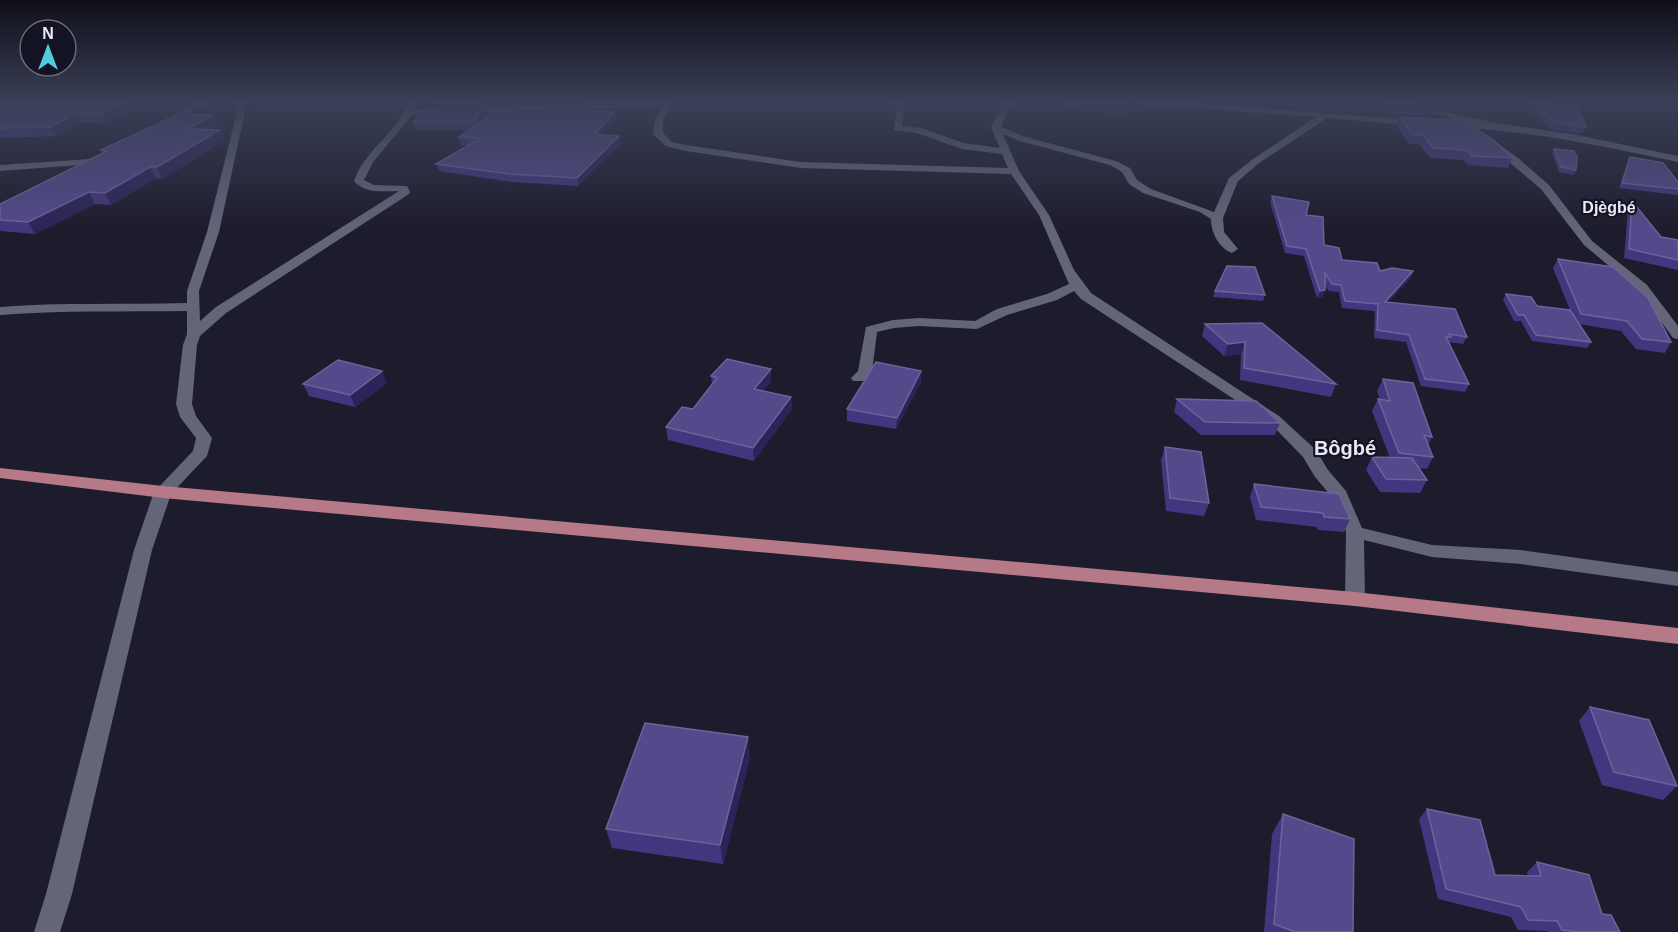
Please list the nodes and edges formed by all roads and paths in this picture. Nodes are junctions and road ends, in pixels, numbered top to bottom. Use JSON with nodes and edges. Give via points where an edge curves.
{"nodes":[{"id":1,"x":233,"y":144,"type":"edge"},
{"id":2,"x":383,"y":144,"type":"edge"},
{"id":3,"x":671,"y":144,"type":"edge"},
{"id":4,"x":958,"y":144,"type":"edge"},
{"id":5,"x":1002,"y":144,"type":"edge"},
{"id":6,"x":1044,"y":144,"type":"edge"},
{"id":7,"x":1280,"y":144,"type":"edge"},
{"id":8,"x":1492,"y":144,"type":"edge"},
{"id":9,"x":1612,"y":144,"type":"edge"},
{"id":10,"x":1635,"y":144,"type":"edge"},
{"id":11,"x":1639,"y":144,"type":"edge"},
{"id":12,"x":1628,"y":147,"type":"junction"},
{"id":13,"x":1678,"y":150,"type":"edge"},
{"id":14,"x":1005,"y":152,"type":"junction"},
{"id":15,"x":100,"y":156,"type":"edge"},
{"id":16,"x":1678,"y":159,"type":"edge"},
{"id":17,"x":90,"y":162,"type":"junction"},
{"id":18,"x":0,"y":168,"type":"edge"},
{"id":19,"x":1014,"y":171,"type":"junction"},
{"id":20,"x":61,"y":177,"type":"edge"},
{"id":21,"x":1217,"y":218,"type":"junction"},
{"id":22,"x":1232,"y":249,"type":"dead end"},
{"id":23,"x":1076,"y":285,"type":"junction"},
{"id":24,"x":193,"y":307,"type":"junction"},
{"id":25,"x":0,"y":311,"type":"edge"},
{"id":26,"x":194,"y":334,"type":"junction"},
{"id":27,"x":1678,"y":335,"type":"edge"},
{"id":28,"x":858,"y":378,"type":"dead end"},
{"id":29,"x":0,"y":473,"type":"edge"},
{"id":30,"x":163,"y":492,"type":"junction"},
{"id":31,"x":1355,"y":532,"type":"junction"},
{"id":32,"x":1678,"y":579,"type":"edge"},
{"id":33,"x":1355,"y":599,"type":"junction"},
{"id":34,"x":1678,"y":636,"type":"edge"},
{"id":35,"x":47,"y":932,"type":"edge"}],
"edges":[{"from":1,"to":24,"type":"street","via":[[213,232],[193,291]]},
{"from":2,"to":26,"type":"street","via":[[359,181],[367,187],[403,188],[405,192],[221,310]]},
{"from":3,"to":19,"type":"street","via":[[801,165]]},
{"from":4,"to":14,"type":"street"},
{"from":5,"to":14,"type":"street"},
{"from":6,"to":21,"type":"street","via":[[1113,163],[1147,191]]},
{"from":7,"to":21,"type":"street","via":[[1233,180]]},
{"from":8,"to":27,"type":"street","via":[[1545,187],[1588,243],[1643,288]]},
{"from":9,"to":12,"type":"street"},
{"from":10,"to":12,"type":"street"},
{"from":11,"to":13,"type":"street"},
{"from":12,"to":16,"type":"street"},
{"from":14,"to":19,"type":"street"},
{"from":15,"to":17,"type":"street"},
{"from":17,"to":18,"type":"street"},
{"from":17,"to":20,"type":"street"},
{"from":19,"to":23,"type":"street","via":[[1044,215]]},
{"from":21,"to":22,"type":"street","via":[[1220,237]]},
{"from":23,"to":28,"type":"street","via":[[977,325],[919,322],[871,330],[865,372]]},
{"from":23,"to":31,"type":"street","via":[[1103,308],[1288,431],[1340,495]]},
{"from":24,"to":25,"type":"street"},
{"from":24,"to":26,"type":"street"},
{"from":26,"to":30,"type":"street","via":[[184,404],[188,417],[204,438],[201,452]]},
{"from":29,"to":30,"type":"main road"},
{"from":30,"to":33,"type":"main road"},
{"from":30,"to":35,"type":"street","via":[[143,550]]},
{"from":31,"to":32,"type":"street","via":[[1432,551],[1521,557]]},
{"from":31,"to":33,"type":"street"},
{"from":33,"to":34,"type":"main road"}]}
